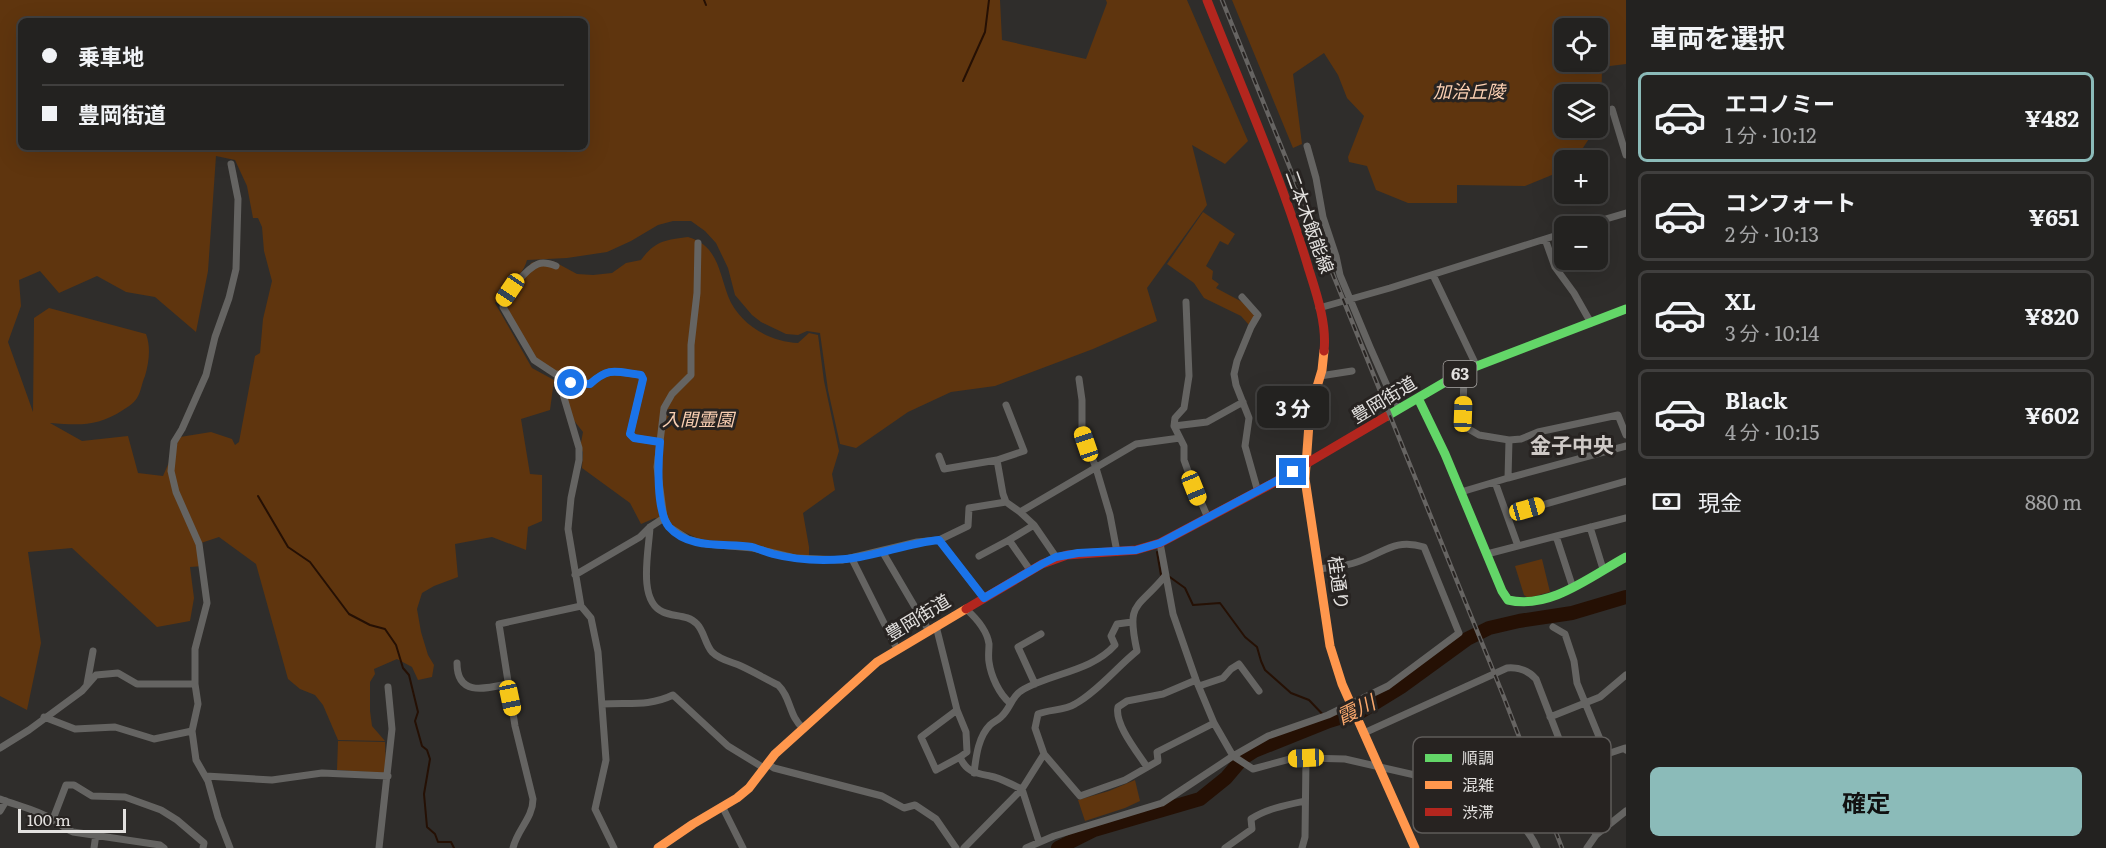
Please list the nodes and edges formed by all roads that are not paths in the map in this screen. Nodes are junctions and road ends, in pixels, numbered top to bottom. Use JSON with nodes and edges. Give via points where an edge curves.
{"nodes":[{"id":1,"x":1206,"y":0,"type":"edge"},
{"id":2,"x":1612,"y":109,"type":"dead end"},
{"id":3,"x":1307,"y":146,"type":"dead end"},
{"id":4,"x":1626,"y":155,"type":"edge"},
{"id":5,"x":231,"y":164,"type":"dead end"},
{"id":6,"x":1626,"y":213,"type":"edge"},
{"id":7,"x":1608,"y":218,"type":"edge"},
{"id":8,"x":1554,"y":236,"type":"edge"},
{"id":9,"x":1545,"y":239,"type":"junction"},
{"id":10,"x":698,"y":243,"type":"dead end"},
{"id":11,"x":556,"y":266,"type":"dead end"},
{"id":12,"x":1433,"y":275,"type":"junction"},
{"id":13,"x":1242,"y":297,"type":"dead end"},
{"id":14,"x":1350,"y":300,"type":"junction"},
{"id":15,"x":1186,"y":302,"type":"dead end"},
{"id":16,"x":1319,"y":308,"type":"junction"},
{"id":17,"x":1626,"y":309,"type":"edge"},
{"id":18,"x":1591,"y":323,"type":"junction"},
{"id":19,"x":1476,"y":366,"type":"junction"},
{"id":20,"x":1352,"y":371,"type":"dead end"},
{"id":21,"x":1464,"y":371,"type":"junction"},
{"id":22,"x":557,"y":374,"type":"junction"},
{"id":23,"x":1320,"y":376,"type":"junction"},
{"id":24,"x":1079,"y":380,"type":"dead end"},
{"id":25,"x":1418,"y":398,"type":"junction"},
{"id":26,"x":1244,"y":402,"type":"junction"},
{"id":27,"x":1006,"y":405,"type":"dead end"},
{"id":28,"x":1400,"y":409,"type":"junction"},
{"id":29,"x":1174,"y":426,"type":"junction"},
{"id":30,"x":1626,"y":435,"type":"edge"},
{"id":31,"x":1180,"y":438,"type":"junction"},
{"id":32,"x":1509,"y":440,"type":"junction"},
{"id":33,"x":660,"y":442,"type":"junction"},
{"id":34,"x":1626,"y":446,"type":"edge"},
{"id":35,"x":939,"y":456,"type":"dead end"},
{"id":36,"x":997,"y":460,"type":"junction"},
{"id":37,"x":1306,"y":464,"type":"junction"},
{"id":38,"x":1096,"y":468,"type":"junction"},
{"id":39,"x":1508,"y":478,"type":"junction"},
{"id":40,"x":1626,"y":481,"type":"edge"},
{"id":41,"x":1495,"y":482,"type":"junction"},
{"id":42,"x":1257,"y":492,"type":"junction"},
{"id":43,"x":1461,"y":492,"type":"junction"},
{"id":44,"x":1006,"y":502,"type":"junction"},
{"id":45,"x":1020,"y":512,"type":"junction"},
{"id":46,"x":1507,"y":515,"type":"junction"},
{"id":47,"x":664,"y":518,"type":"junction"},
{"id":48,"x":1208,"y":518,"type":"junction"},
{"id":49,"x":1626,"y":518,"type":"edge"},
{"id":50,"x":1034,"y":525,"type":"junction"},
{"id":51,"x":650,"y":527,"type":"junction"},
{"id":52,"x":1590,"y":527,"type":"junction"},
{"id":53,"x":1557,"y":536,"type":"junction"},
{"id":54,"x":939,"y":540,"type":"junction"},
{"id":55,"x":1010,"y":540,"type":"junction"},
{"id":56,"x":1160,"y":543,"type":"junction"},
{"id":57,"x":1518,"y":546,"type":"junction"},
{"id":58,"x":882,"y":551,"type":"junction"},
{"id":59,"x":1118,"y":552,"type":"junction"},
{"id":60,"x":1487,"y":554,"type":"junction"},
{"id":61,"x":979,"y":556,"type":"dead end"},
{"id":62,"x":1056,"y":557,"type":"junction"},
{"id":63,"x":1626,"y":557,"type":"edge"},
{"id":64,"x":852,"y":559,"type":"junction"},
{"id":65,"x":1320,"y":569,"type":"junction"},
{"id":66,"x":1603,"y":569,"type":"junction"},
{"id":67,"x":1030,"y":570,"type":"junction"},
{"id":68,"x":575,"y":575,"type":"junction"},
{"id":69,"x":1165,"y":576,"type":"junction"},
{"id":70,"x":1573,"y":588,"type":"junction"},
{"id":71,"x":984,"y":598,"type":"junction"},
{"id":72,"x":581,"y":606,"type":"junction"},
{"id":73,"x":966,"y":609,"type":"junction"},
{"id":74,"x":1132,"y":622,"type":"junction"},
{"id":75,"x":1553,"y":627,"type":"dead end"},
{"id":76,"x":932,"y":629,"type":"junction"},
{"id":77,"x":1041,"y":634,"type":"dead end"},
{"id":78,"x":897,"y":649,"type":"junction"},
{"id":79,"x":93,"y":651,"type":"dead end"},
{"id":80,"x":457,"y":663,"type":"dead end"},
{"id":81,"x":1626,"y":675,"type":"edge"},
{"id":82,"x":1198,"y":683,"type":"junction"},
{"id":83,"x":87,"y":684,"type":"junction"},
{"id":84,"x":195,"y":684,"type":"junction"},
{"id":85,"x":507,"y":684,"type":"junction"},
{"id":86,"x":1035,"y":684,"type":"junction"},
{"id":87,"x":388,"y":687,"type":"dead end"},
{"id":88,"x":1259,"y":691,"type":"dead end"},
{"id":89,"x":1010,"y":703,"type":"junction"},
{"id":90,"x":602,"y":704,"type":"junction"},
{"id":91,"x":1352,"y":704,"type":"junction"},
{"id":92,"x":1587,"y":704,"type":"junction"},
{"id":93,"x":957,"y":710,"type":"junction"},
{"id":94,"x":45,"y":717,"type":"junction"},
{"id":95,"x":1550,"y":717,"type":"junction"},
{"id":96,"x":1214,"y":723,"type":"junction"},
{"id":97,"x":803,"y":728,"type":"junction"},
{"id":98,"x":192,"y":731,"type":"junction"},
{"id":99,"x":1364,"y":733,"type":"junction"},
{"id":100,"x":1558,"y":737,"type":"edge"},
{"id":101,"x":1599,"y":737,"type":"edge"},
{"id":102,"x":0,"y":748,"type":"edge"},
{"id":103,"x":1626,"y":750,"type":"edge"},
{"id":104,"x":1611,"y":753,"type":"edge"},
{"id":105,"x":1044,"y":754,"type":"junction"},
{"id":106,"x":1233,"y":756,"type":"junction"},
{"id":107,"x":960,"y":757,"type":"junction"},
{"id":108,"x":1306,"y":758,"type":"junction"},
{"id":109,"x":766,"y":766,"type":"junction"},
{"id":110,"x":1147,"y":767,"type":"junction"},
{"id":111,"x":1380,"y":769,"type":"junction"},
{"id":112,"x":974,"y":773,"type":"junction"},
{"id":113,"x":1413,"y":775,"type":"edge"},
{"id":114,"x":206,"y":776,"type":"junction"},
{"id":115,"x":388,"y":776,"type":"junction"},
{"id":116,"x":1022,"y":789,"type":"junction"},
{"id":117,"x":3,"y":800,"type":"edge"},
{"id":118,"x":1305,"y":801,"type":"junction"},
{"id":119,"x":723,"y":808,"type":"junction"},
{"id":120,"x":0,"y":810,"type":"edge"},
{"id":121,"x":1626,"y":812,"type":"edge"},
{"id":122,"x":53,"y":819,"type":"junction"},
{"id":123,"x":1611,"y":824,"type":"edge"},
{"id":124,"x":1529,"y":833,"type":"edge"},
{"id":125,"x":1599,"y":833,"type":"edge"},
{"id":126,"x":96,"y":834,"type":"junction"},
{"id":127,"x":1596,"y":835,"type":"joint"},
{"id":128,"x":1039,"y":842,"type":"junction"},
{"id":129,"x":94,"y":848,"type":"edge"},
{"id":130,"x":164,"y":848,"type":"edge"},
{"id":131,"x":203,"y":848,"type":"edge"},
{"id":132,"x":230,"y":848,"type":"edge"},
{"id":133,"x":379,"y":848,"type":"edge"},
{"id":134,"x":513,"y":848,"type":"edge"},
{"id":135,"x":614,"y":848,"type":"edge"},
{"id":136,"x":658,"y":848,"type":"edge"},
{"id":137,"x":743,"y":848,"type":"edge"},
{"id":138,"x":957,"y":848,"type":"edge"},
{"id":139,"x":964,"y":848,"type":"edge"},
{"id":140,"x":1026,"y":848,"type":"edge"},
{"id":141,"x":1225,"y":848,"type":"edge"},
{"id":142,"x":1302,"y":848,"type":"edge"},
{"id":143,"x":1415,"y":848,"type":"edge"},
{"id":144,"x":1537,"y":848,"type":"edge"},
{"id":145,"x":1587,"y":848,"type":"edge"}],
"edges":[{"from":1,"to":16,"type":"main road","name":"二本木飯能線","via":[[1298,231]]},
{"from":2,"to":4,"type":"street"},
{"from":3,"to":14,"type":"street","via":[[1323,218]]},
{"from":5,"to":84,"type":"street","via":[[238,199],[236,269],[206,375],[174,442],[172,458],[173,482],[199,544],[207,603],[196,644]]},
{"from":6,"to":7,"type":"street"},
{"from":8,"to":9,"type":"street"},
{"from":9,"to":12,"type":"street"},
{"from":9,"to":18,"type":"street","via":[[1555,267]]},
{"from":10,"to":33,"type":"street","via":[[691,375],[664,408]]},
{"from":11,"to":22,"type":"street","via":[[544,263],[532,267],[502,304],[534,360]]},
{"from":12,"to":14,"type":"street"},
{"from":12,"to":19,"type":"street"},
{"from":13,"to":26,"type":"street","via":[[1258,315],[1234,374]]},
{"from":14,"to":16,"type":"street"},
{"from":14,"to":28,"type":"street"},
{"from":15,"to":29,"type":"street","via":[[1189,376],[1184,408],[1175,418]]},
{"from":16,"to":23,"type":"main road","name":"二本木飯能線","via":[[1325,347]]},
{"from":17,"to":18,"type":"main road","name":"豊岡街道","number":"63"},
{"from":18,"to":19,"type":"main road","name":"豊岡街道","number":"63"},
{"from":19,"to":21,"type":"main road","name":"豊岡街道","number":"63"},
{"from":20,"to":23,"type":"street"},
{"from":21,"to":25,"type":"main road","name":"豊岡街道","number":"63"},
{"from":21,"to":32,"type":"street","via":[[1463,414],[1467,428],[1479,435]]},
{"from":22,"to":33,"type":"street","via":[[569,383],[590,384],[610,371],[641,375],[630,434]]},
{"from":22,"to":68,"type":"street","via":[[579,448],[568,518]]},
{"from":23,"to":37,"type":"main road","name":"二本木飯能線","via":[[1310,410]]},
{"from":24,"to":38,"type":"street","via":[[1082,432]]},
{"from":25,"to":28,"type":"main road","name":"豊岡街道","number":"63"},
{"from":25,"to":43,"type":"main road"},
{"from":26,"to":29,"type":"street","via":[[1207,422]]},
{"from":26,"to":42,"type":"street","via":[[1249,418],[1245,446]]},
{"from":27,"to":36,"type":"street","via":[[1024,451]]},
{"from":28,"to":37,"type":"main road","name":"豊岡街道","number":"63"},
{"from":29,"to":31,"type":"street"},
{"from":30,"to":32,"type":"street","via":[[1618,415]]},
{"from":31,"to":38,"type":"street","via":[[1136,444]]},
{"from":31,"to":48,"type":"street","via":[[1188,474]]},
{"from":32,"to":39,"type":"street"},
{"from":33,"to":47,"type":"street","via":[[657,467]]},
{"from":34,"to":39,"type":"street"},
{"from":35,"to":36,"type":"street","via":[[944,469]]},
{"from":36,"to":44,"type":"street"},
{"from":37,"to":42,"type":"main road","name":"豊岡街道","number":"63"},
{"from":37,"to":65,"type":"main road","name":"桂通り"},
{"from":38,"to":45,"type":"street"},
{"from":38,"to":59,"type":"street"},
{"from":39,"to":41,"type":"street"},
{"from":40,"to":46,"type":"street"},
{"from":41,"to":43,"type":"street"},
{"from":41,"to":46,"type":"street"},
{"from":42,"to":48,"type":"main road","name":"豊岡街道","number":"63"},
{"from":43,"to":60,"type":"main road"},
{"from":44,"to":45,"type":"street"},
{"from":44,"to":54,"type":"street","via":[[969,508],[968,526]]},
{"from":45,"to":50,"type":"street"},
{"from":46,"to":57,"type":"street"},
{"from":47,"to":51,"type":"street"},
{"from":47,"to":64,"type":"street","via":[[674,531],[695,542],[753,548],[795,558]]},
{"from":48,"to":56,"type":"main road","name":"豊岡街道","number":"63"},
{"from":49,"to":52,"type":"street"},
{"from":50,"to":55,"type":"street"},
{"from":50,"to":62,"type":"street"},
{"from":51,"to":68,"type":"street","via":[[640,537]]},
{"from":51,"to":97,"type":"street","via":[[647,586],[652,606],[697,623],[712,651],[721,658],[783,689],[794,718]]},
{"from":52,"to":53,"type":"street"},
{"from":52,"to":66,"type":"street"},
{"from":53,"to":57,"type":"street"},
{"from":53,"to":70,"type":"street"},
{"from":54,"to":58,"type":"street"},
{"from":54,"to":71,"type":"street"},
{"from":55,"to":61,"type":"street"},
{"from":55,"to":67,"type":"street"},
{"from":56,"to":59,"type":"main road","name":"豊岡街道","number":"63"},
{"from":56,"to":69,"type":"street"},
{"from":57,"to":60,"type":"street"},
{"from":58,"to":64,"type":"street"},
{"from":58,"to":76,"type":"street"},
{"from":59,"to":62,"type":"main road","name":"豊岡街道","number":"63"},
{"from":60,"to":70,"type":"main road","via":[[1502,591],[1511,602],[1532,601]]},
{"from":62,"to":67,"type":"main road","name":"豊岡街道","number":"63"},
{"from":63,"to":66,"type":"main road"},
{"from":64,"to":78,"type":"street"},
{"from":65,"to":91,"type":"main road","name":"桂通り","via":[[1333,659]]},
{"from":65,"to":91,"type":"street","via":[[1356,563],[1403,543],[1424,547],[1459,633],[1388,686]]},
{"from":66,"to":70,"type":"main road"},
{"from":67,"to":71,"type":"main road","name":"豊岡街道","number":"63"},
{"from":68,"to":72,"type":"street"},
{"from":69,"to":74,"type":"street","via":[[1140,601]]},
{"from":69,"to":82,"type":"street","via":[[1173,614]]},
{"from":71,"to":73,"type":"main road","name":"豊岡街道","number":"63"},
{"from":72,"to":85,"type":"street","via":[[499,624]]},
{"from":72,"to":90,"type":"street","via":[[591,618],[596,636]]},
{"from":73,"to":76,"type":"main road","name":"豊岡街道","number":"63"},
{"from":73,"to":89,"type":"street","via":[[986,636],[989,664],[1002,697]]},
{"from":74,"to":86,"type":"street","via":[[1117,624],[1112,636],[1115,645],[1105,653]]},
{"from":74,"to":105,"type":"street","via":[[1137,651],[1074,705],[1038,714],[1035,728]]},
{"from":75,"to":92,"type":"street","via":[[1565,634],[1577,683]]},
{"from":76,"to":78,"type":"main road","name":"豊岡街道","number":"63"},
{"from":76,"to":93,"type":"street"},
{"from":77,"to":86,"type":"street","via":[[1018,647]]},
{"from":78,"to":97,"type":"main road","name":"豊岡街道","number":"63"},
{"from":79,"to":83,"type":"street"},
{"from":80,"to":85,"type":"street","via":[[459,681],[464,684],[483,689]]},
{"from":81,"to":92,"type":"street"},
{"from":82,"to":88,"type":"street","via":[[1223,678],[1239,664]]},
{"from":82,"to":96,"type":"street"},
{"from":82,"to":110,"type":"street","via":[[1127,701],[1118,707],[1125,735]]},
{"from":83,"to":84,"type":"street","via":[[96,675],[118,673],[137,684]]},
{"from":83,"to":94,"type":"street"},
{"from":84,"to":98,"type":"street","via":[[198,704]]},
{"from":85,"to":134,"type":"street","via":[[533,799],[532,811]]},
{"from":86,"to":89,"type":"street","via":[[1017,693]]},
{"from":87,"to":115,"type":"street","via":[[392,729]]},
{"from":89,"to":112,"type":"street","via":[[978,746]]},
{"from":90,"to":109,"type":"street","via":[[642,705],[673,695],[728,746]]},
{"from":90,"to":135,"type":"street","via":[[605,767],[595,804]]},
{"from":91,"to":99,"type":"main road","name":"桂通り"},
{"from":91,"to":106,"type":"street","via":[[1288,728]]},
{"from":92,"to":95,"type":"street"},
{"from":92,"to":101,"type":"street"},
{"from":93,"to":107,"type":"street","via":[[967,746],[967,752]]},
{"from":93,"to":107,"type":"street","via":[[921,737],[936,770]]},
{"from":94,"to":98,"type":"street","via":[[75,729],[115,728],[154,739]]},
{"from":94,"to":102,"type":"street"},
{"from":95,"to":99,"type":"street","via":[[1536,679],[1520,668],[1507,668]]},
{"from":95,"to":100,"type":"street"},
{"from":96,"to":106,"type":"street"},
{"from":96,"to":110,"type":"street","via":[[1157,752],[1158,761]]},
{"from":97,"to":109,"type":"main road","name":"豊岡街道","number":"63"},
{"from":98,"to":114,"type":"street","via":[[196,760]]},
{"from":99,"to":111,"type":"main road"},
{"from":103,"to":104,"type":"street"},
{"from":105,"to":110,"type":"street","via":[[1080,796],[1117,784]]},
{"from":105,"to":116,"type":"street"},
{"from":106,"to":108,"type":"street","via":[[1250,769]]},
{"from":106,"to":128,"type":"street","via":[[1162,802]]},
{"from":107,"to":112,"type":"street","via":[[962,764]]},
{"from":108,"to":111,"type":"street","via":[[1345,759]]},
{"from":108,"to":118,"type":"street"},
{"from":109,"to":119,"type":"main road","name":"豊岡街道","number":"63","via":[[749,788]]},
{"from":109,"to":138,"type":"street","via":[[882,796],[904,808],[915,805],[936,819]]},
{"from":111,"to":113,"type":"street"},
{"from":111,"to":143,"type":"main road"},
{"from":112,"to":116,"type":"street"},
{"from":114,"to":115,"type":"street","via":[[272,780],[322,773]]},
{"from":114,"to":132,"type":"street"},
{"from":115,"to":133,"type":"street"},
{"from":116,"to":128,"type":"street"},
{"from":116,"to":139,"type":"street"},
{"from":117,"to":120,"type":"street"},
{"from":117,"to":122,"type":"street"},
{"from":118,"to":141,"type":"street","via":[[1256,816],[1251,819],[1252,829]]},
{"from":118,"to":142,"type":"street"},
{"from":119,"to":136,"type":"main road","name":"豊岡街道","number":"63"},
{"from":119,"to":137,"type":"street"},
{"from":121,"to":123,"type":"street"},
{"from":122,"to":126,"type":"street","via":[[64,829]]},
{"from":122,"to":131,"type":"street","via":[[66,785],[74,785],[92,796],[126,797],[161,810],[204,843]]},
{"from":124,"to":144,"type":"street"},
{"from":125,"to":127,"type":"street"},
{"from":126,"to":129,"type":"street"},
{"from":126,"to":130,"type":"street"},
{"from":127,"to":145,"type":"street"},
{"from":128,"to":140,"type":"street"}]}
